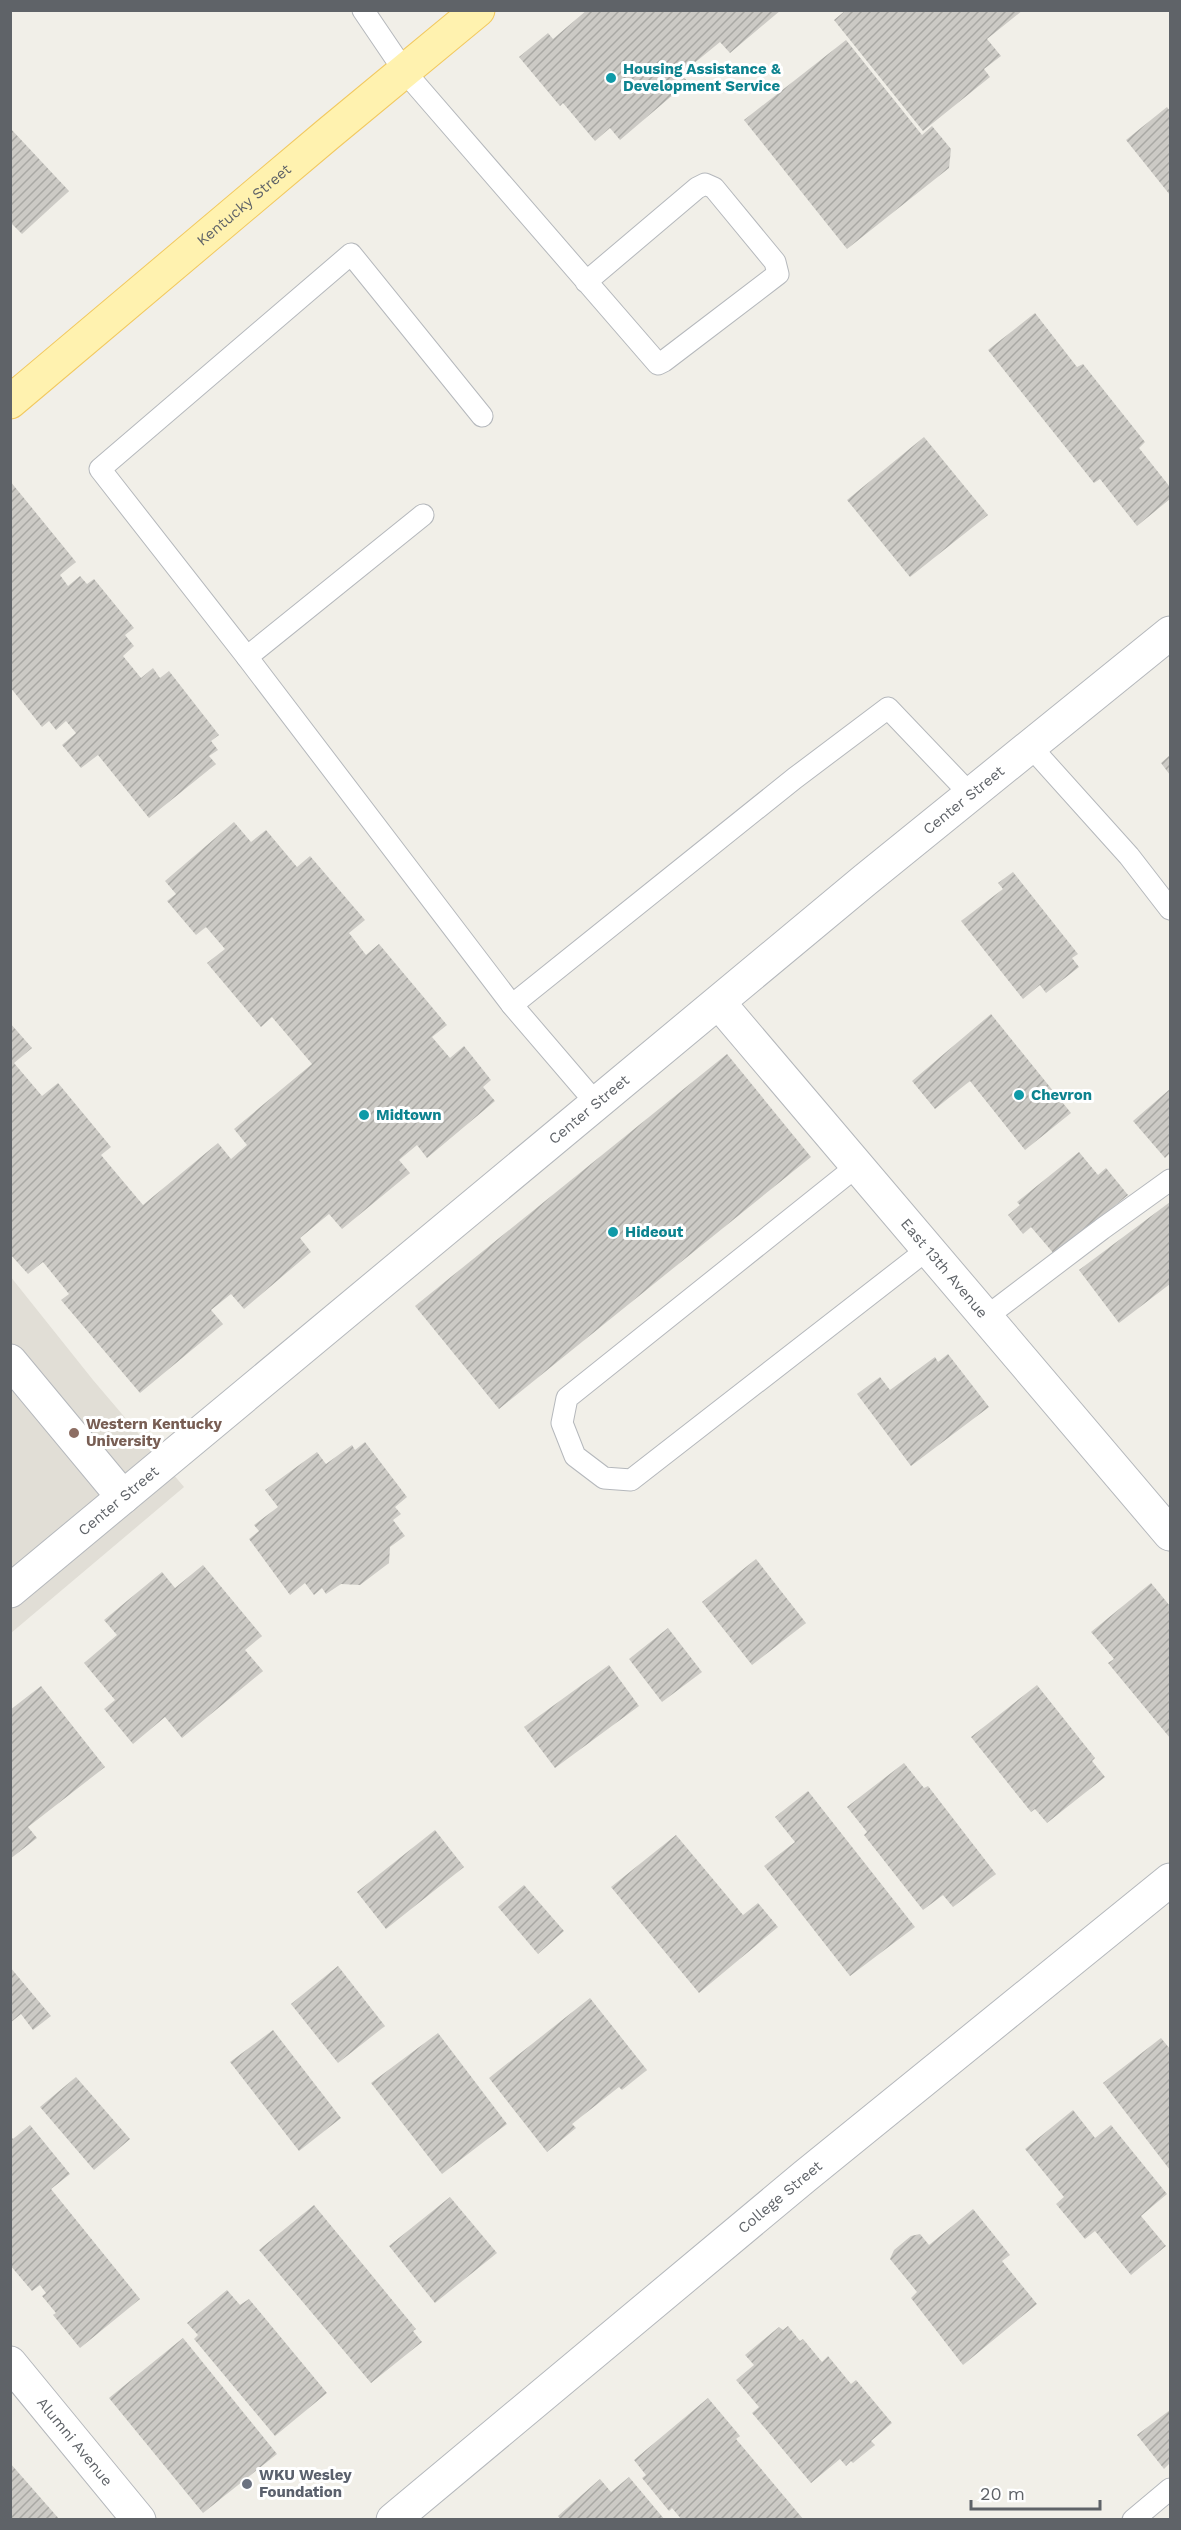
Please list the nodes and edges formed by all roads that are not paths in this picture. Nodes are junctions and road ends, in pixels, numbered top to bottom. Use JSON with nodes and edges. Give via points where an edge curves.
{"nodes":[{"id":1,"x":363,"y":10,"type":"edge"},
{"id":2,"x":478,"y":10,"type":"edge"},
{"id":3,"x":405,"y":72,"type":"junction"},
{"id":4,"x":586,"y":282,"type":"junction"},
{"id":5,"x":10,"y":402,"type":"edge"},
{"id":6,"x":482,"y":416,"type":"dead end"},
{"id":7,"x":423,"y":514,"type":"dead end"},
{"id":8,"x":1170,"y":633,"type":"edge"},
{"id":9,"x":247,"y":657,"type":"junction"},
{"id":10,"x":1031,"y":747,"type":"junction"},
{"id":11,"x":971,"y":795,"type":"junction"},
{"id":12,"x":1170,"y":909,"type":"edge"},
{"id":13,"x":719,"y":1003,"type":"junction"},
{"id":14,"x":512,"y":1005,"type":"junction"},
{"id":15,"x":596,"y":1103,"type":"junction"},
{"id":16,"x":857,"y":1166,"type":"junction"},
{"id":17,"x":1170,"y":1180,"type":"edge"},
{"id":18,"x":928,"y":1249,"type":"junction"},
{"id":19,"x":986,"y":1317,"type":"junction"},
{"id":20,"x":10,"y":1360,"type":"edge"},
{"id":21,"x":123,"y":1497,"type":"junction"},
{"id":22,"x":1170,"y":1534,"type":"edge"},
{"id":23,"x":10,"y":1591,"type":"edge"},
{"id":24,"x":1170,"y":1880,"type":"edge"},
{"id":25,"x":10,"y":2363,"type":"edge"},
{"id":26,"x":1170,"y":2489,"type":"edge"},
{"id":27,"x":139,"y":2520,"type":"edge"},
{"id":28,"x":393,"y":2520,"type":"edge"},
{"id":29,"x":1133,"y":2520,"type":"edge"}],
"edges":[{"from":1,"to":3,"type":"lane"},
{"from":2,"to":3,"type":"main road","name":"Kentucky Street"},
{"from":3,"to":4,"type":"lane"},
{"from":3,"to":5,"type":"main road","name":"Kentucky Street"},
{"from":4,"to":4,"type":"lane","via":[[658,364],[778,274],[775,262],[714,188],[705,184]]},
{"from":6,"to":9,"type":"lane","via":[[351,254],[100,469]]},
{"from":7,"to":9,"type":"lane"},
{"from":8,"to":10,"type":"street","name":"Center Street"},
{"from":9,"to":14,"type":"lane"},
{"from":10,"to":11,"type":"street","name":"Center Street"},
{"from":10,"to":12,"type":"lane","via":[[1129,856]]},
{"from":11,"to":13,"type":"street","name":"Center Street"},
{"from":11,"to":14,"type":"lane","via":[[888,708]]},
{"from":13,"to":15,"type":"street","name":"Center Street"},
{"from":13,"to":16,"type":"street","name":"East 13th Avenue"},
{"from":14,"to":15,"type":"lane"},
{"from":15,"to":21,"type":"street","name":"Center Street"},
{"from":16,"to":18,"type":"street","name":"East 13th Avenue"},
{"from":16,"to":18,"type":"lane","via":[[567,1398],[562,1423],[575,1456],[604,1478],[631,1480]]},
{"from":17,"to":19,"type":"lane"},
{"from":18,"to":19,"type":"street","name":"East 13th Avenue"},
{"from":19,"to":22,"type":"street","name":"East 13th Avenue"},
{"from":20,"to":21,"type":"street"},
{"from":21,"to":23,"type":"street","name":"Center Street"},
{"from":24,"to":28,"type":"street","name":"College Street","via":[[804,2176]]},
{"from":25,"to":27,"type":"street","name":"Alumni Avenue"},
{"from":26,"to":29,"type":"lane"}]}
